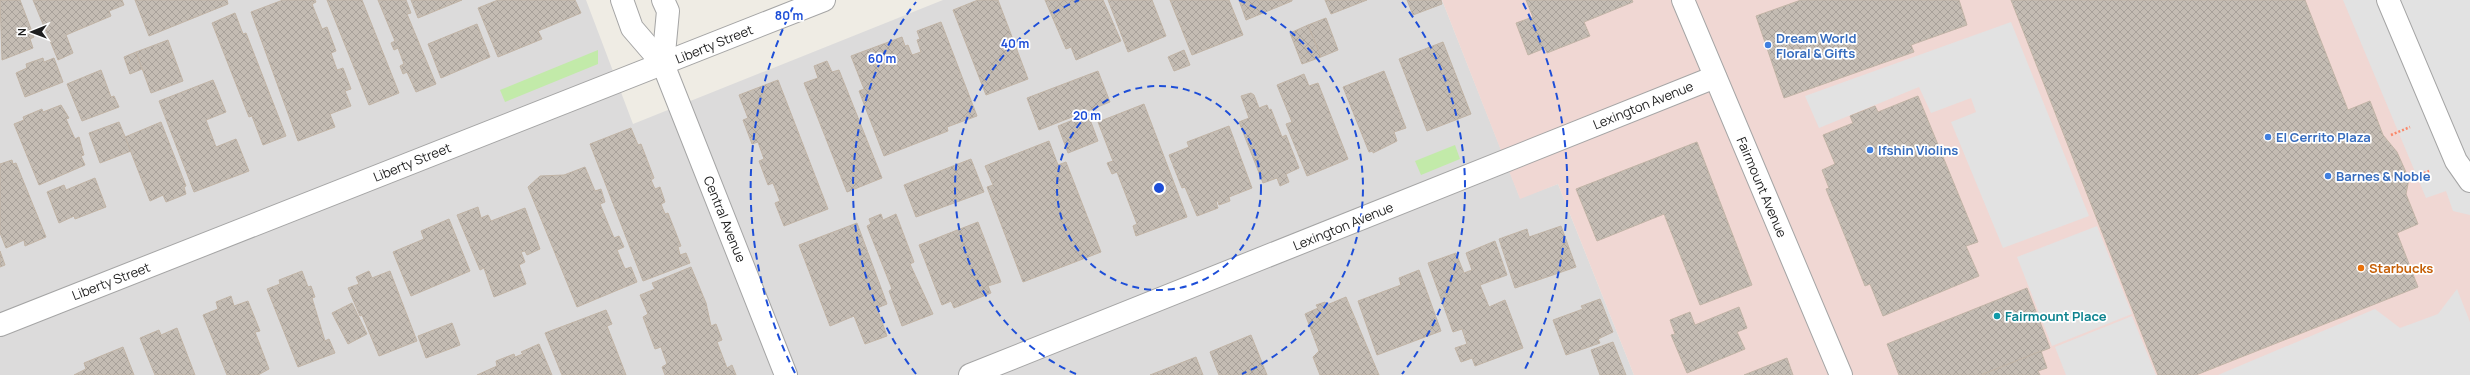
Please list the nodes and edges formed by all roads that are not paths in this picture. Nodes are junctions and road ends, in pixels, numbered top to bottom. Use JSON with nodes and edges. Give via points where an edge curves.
{"nodes":[{"id":1,"x":622,"y":0,"type":"edge"},
{"id":2,"x":663,"y":0,"type":"edge"},
{"id":3,"x":824,"y":0,"type":"edge"},
{"id":4,"x":1683,"y":0,"type":"edge"},
{"id":5,"x":2388,"y":0,"type":"edge"},
{"id":6,"x":663,"y":64,"type":"junction"},
{"id":7,"x":1715,"y":77,"type":"junction"},
{"id":8,"x":2470,"y":181,"type":"edge"},
{"id":9,"x":0,"y":325,"type":"edge"},
{"id":10,"x":786,"y":375,"type":"edge"},
{"id":11,"x":970,"y":375,"type":"edge"},
{"id":12,"x":1841,"y":375,"type":"edge"}],
"edges":[{"from":1,"to":6,"type":"street","name":"Central Avenue","via":[[632,28]]},
{"from":2,"to":6,"type":"street","name":"Central Avenue","via":[[668,11]]},
{"from":3,"to":6,"type":"street","name":"Liberty Street"},
{"from":4,"to":7,"type":"street","name":"Fairmount Avenue"},
{"from":5,"to":8,"type":"street","via":[[2456,161]]},
{"from":6,"to":9,"type":"street","name":"Liberty Street"},
{"from":6,"to":10,"type":"street","name":"Central Avenue"},
{"from":7,"to":11,"type":"street","name":"Lexington Avenue"},
{"from":7,"to":12,"type":"street","name":"Fairmount Avenue"}]}
